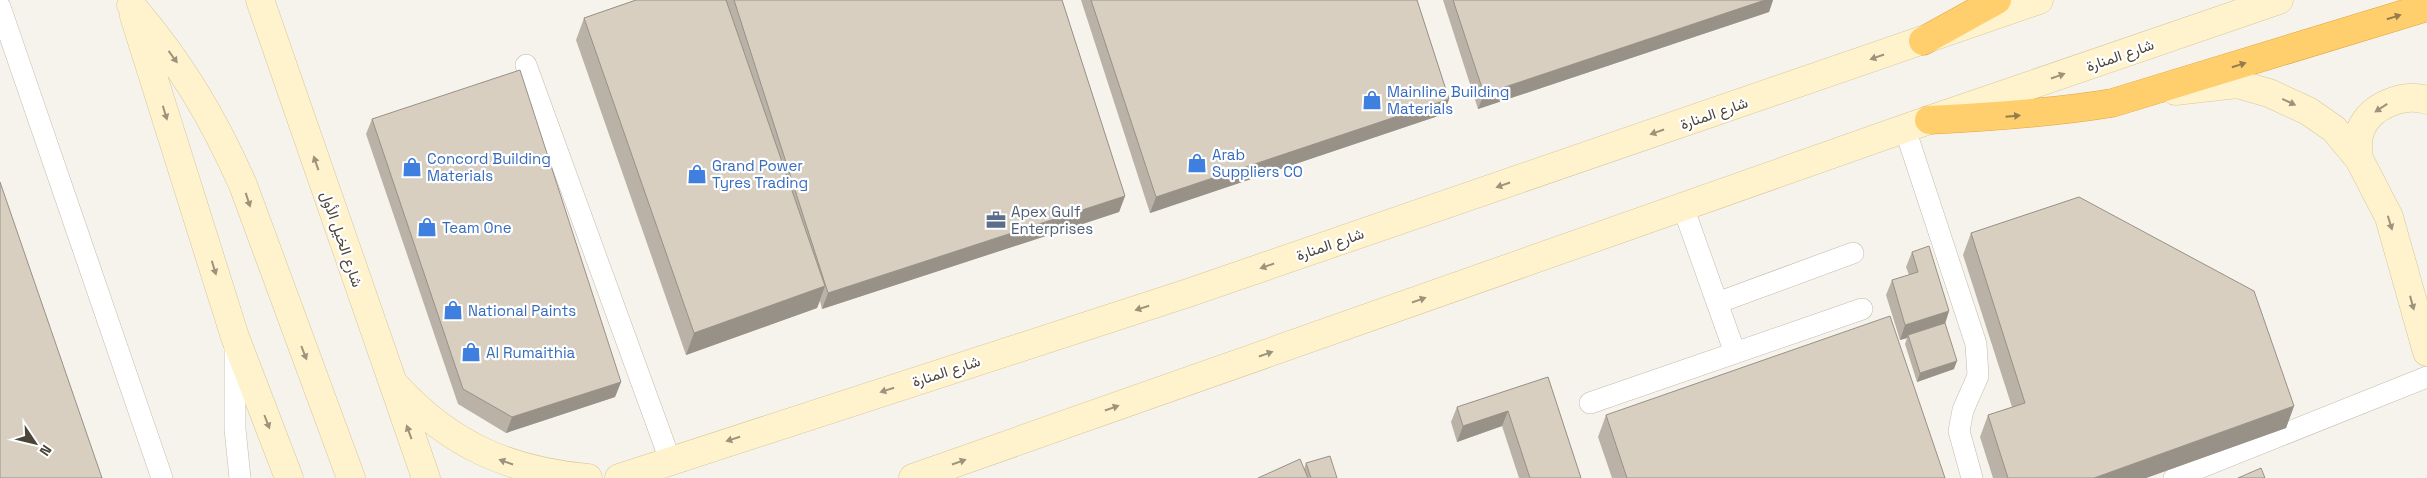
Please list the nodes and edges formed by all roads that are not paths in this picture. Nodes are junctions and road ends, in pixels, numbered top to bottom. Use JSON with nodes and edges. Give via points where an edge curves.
{"nodes":[{"id":1,"x":260,"y":0,"type":"edge"},
{"id":2,"x":1997,"y":0,"type":"edge"},
{"id":3,"x":2039,"y":0,"type":"edge"},
{"id":4,"x":2279,"y":0,"type":"edge"},
{"id":5,"x":130,"y":3,"type":"edge"},
{"id":6,"x":0,"y":7,"type":"edge"},
{"id":7,"x":2427,"y":7,"type":"edge"},
{"id":8,"x":1923,"y":41,"type":"junction"},
{"id":9,"x":526,"y":65,"type":"dead end"},
{"id":10,"x":2139,"y":95,"type":"junction"},
{"id":11,"x":2427,"y":100,"type":"edge"},
{"id":12,"x":1917,"y":125,"type":"junction"},
{"id":13,"x":2359,"y":159,"type":"junction"},
{"id":14,"x":1683,"y":207,"type":"junction"},
{"id":15,"x":1853,"y":253,"type":"dead end"},
{"id":16,"x":1717,"y":303,"type":"junction"},
{"id":17,"x":1862,"y":309,"type":"dead end"},
{"id":18,"x":235,"y":337,"type":"junction"},
{"id":19,"x":2427,"y":352,"type":"edge"},
{"id":20,"x":1735,"y":353,"type":"junction"},
{"id":21,"x":2427,"y":377,"type":"edge"},
{"id":22,"x":390,"y":380,"type":"junction"},
{"id":23,"x":1590,"y":403,"type":"dead end"},
{"id":24,"x":670,"y":460,"type":"junction"},
{"id":25,"x":621,"y":477,"type":"edge"},
{"id":26,"x":162,"y":478,"type":"edge"},
{"id":27,"x":240,"y":478,"type":"edge"},
{"id":28,"x":289,"y":478,"type":"edge"},
{"id":29,"x":351,"y":478,"type":"edge"},
{"id":30,"x":426,"y":478,"type":"edge"},
{"id":31,"x":588,"y":478,"type":"edge"},
{"id":32,"x":595,"y":478,"type":"edge"},
{"id":33,"x":913,"y":478,"type":"edge"},
{"id":34,"x":1972,"y":478,"type":"edge"},
{"id":35,"x":2174,"y":478,"type":"edge"}],
"edges":[{"from":22,"to":1,"type":"main road","name":"شارع الخيل الأول","one_way":true},
{"from":2,"to":8,"type":"highway"},
{"from":3,"to":8,"type":"main road","name":"شارع المنارة"},
{"from":12,"to":4,"type":"main road","name":"شارع المنارة","one_way":true},
{"from":5,"to":18,"type":"main road","one_way":true},
{"from":5,"to":29,"type":"main road","one_way":true,"via":[[184,72],[226,146]]},
{"from":6,"to":26,"type":"lane"},
{"from":10,"to":7,"type":"highway","one_way":true},
{"from":8,"to":24,"type":"main road","name":"شارع المنارة","one_way":true,"via":[[1188,293]]},
{"from":9,"to":24,"type":"lane"},
{"from":12,"to":10,"type":"highway","one_way":true,"via":[[2059,112]]},
{"from":10,"to":13,"type":"main road","one_way":true,"via":[[2237,84],[2269,93],[2308,111],[2334,129]]},
{"from":11,"to":13,"type":"main road","one_way":true,"via":[[2404,98],[2387,103],[2372,113],[2361,127],[2357,142]]},
{"from":12,"to":14,"type":"main road","name":"شارع المنارة"},
{"from":12,"to":34,"type":"lane","via":[[1976,344],[1978,376],[1963,410],[1960,431]]},
{"from":13,"to":19,"type":"main road","one_way":true,"via":[[2389,218]]},
{"from":14,"to":16,"type":"lane"},
{"from":33,"to":14,"type":"main road","name":"شارع المنارة","one_way":true},
{"from":15,"to":16,"type":"lane"},
{"from":16,"to":20,"type":"lane"},
{"from":17,"to":20,"type":"lane"},
{"from":18,"to":27,"type":"lane","via":[[235,429]]},
{"from":18,"to":28,"type":"main road","one_way":true},
{"from":20,"to":23,"type":"lane"},
{"from":21,"to":35,"type":"lane"},
{"from":30,"to":22,"type":"main road","name":"شارع الخيل الأول","one_way":true},
{"from":31,"to":22,"type":"main road","one_way":true,"via":[[525,469],[464,444],[413,404]]},
{"from":24,"to":25,"type":"main road","name":"شارع المنارة"},
{"from":25,"to":32,"type":"main road","name":"شارع المنارة"}]}
